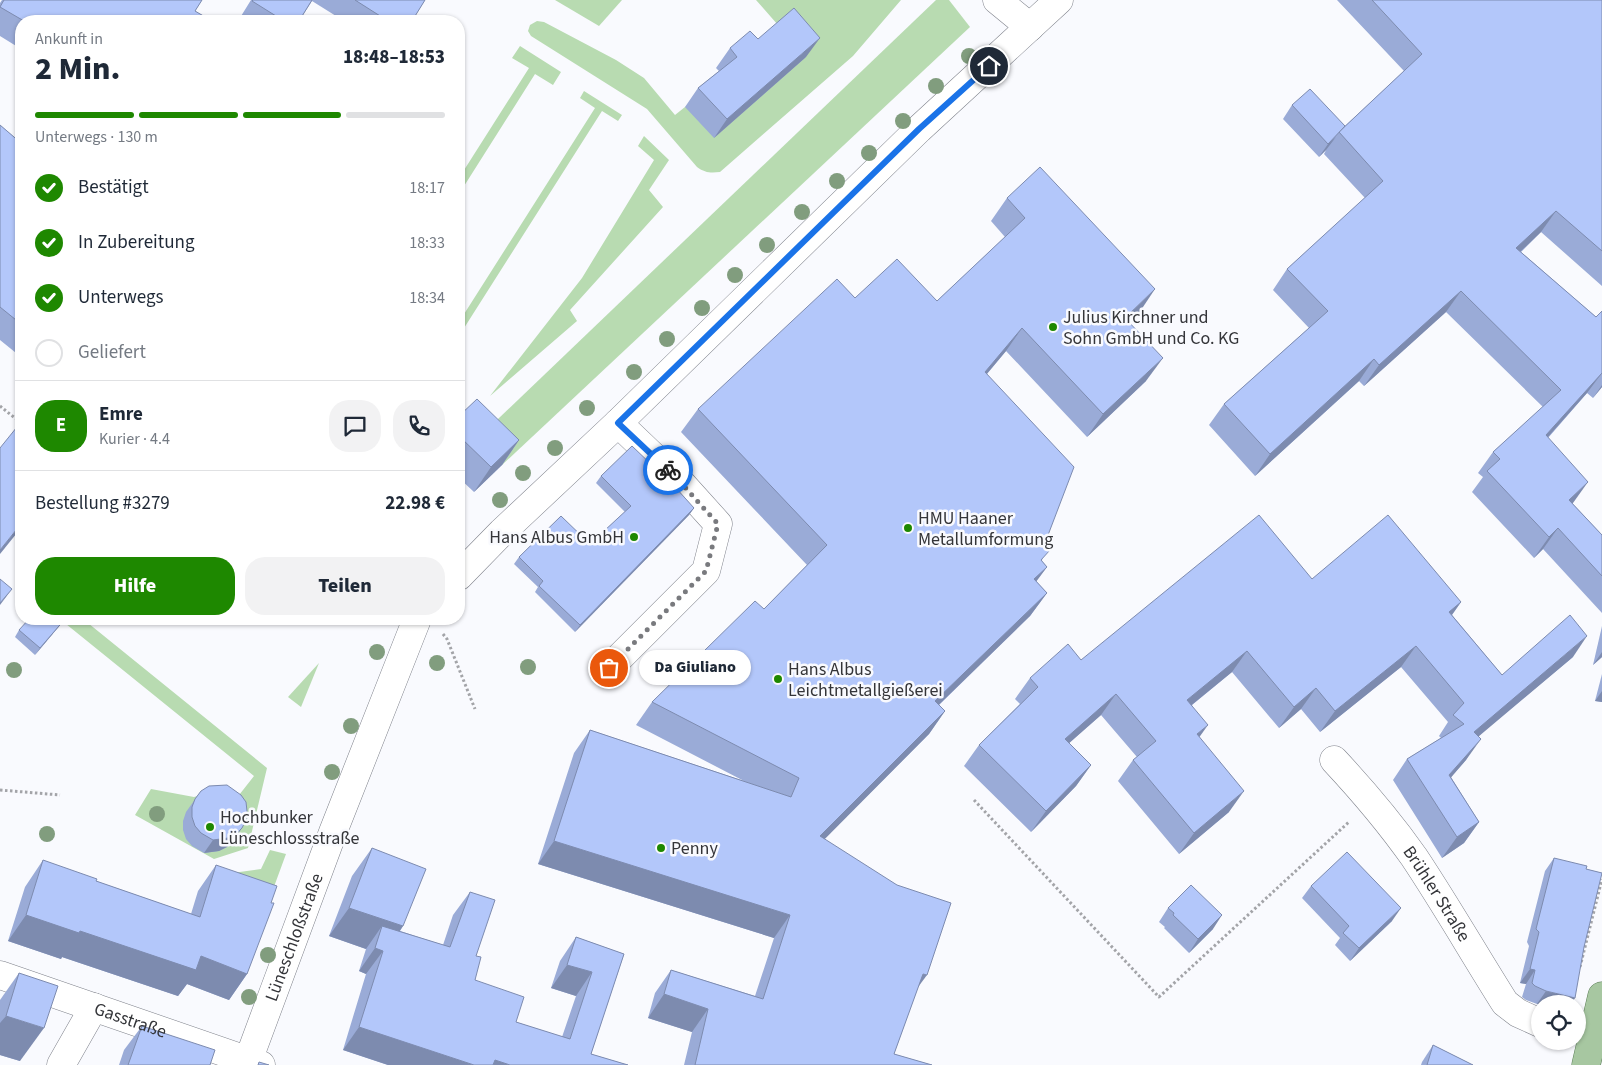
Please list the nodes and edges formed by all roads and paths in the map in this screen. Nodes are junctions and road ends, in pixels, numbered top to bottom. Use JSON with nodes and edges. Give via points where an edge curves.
{"nodes":[{"id":1,"x":997,"y":0,"type":"edge"},
{"id":2,"x":1059,"y":0,"type":"edge"},
{"id":3,"x":1030,"y":27,"type":"junction"},
{"id":4,"x":0,"y":406,"type":"edge"},
{"id":5,"x":15,"y":418,"type":"edge"},
{"id":6,"x":618,"y":423,"type":"junction"},
{"id":7,"x":465,"y":570,"type":"edge"},
{"id":8,"x":415,"y":625,"type":"edge"},
{"id":9,"x":447,"y":639,"type":"dead end"},
{"id":10,"x":609,"y":668,"type":"dead end"},
{"id":11,"x":475,"y":709,"type":"dead end"},
{"id":12,"x":1334,"y":760,"type":"dead end"},
{"id":13,"x":0,"y":790,"type":"edge"},
{"id":14,"x":60,"y":795,"type":"dead end"},
{"id":15,"x":974,"y":800,"type":"dead end"},
{"id":16,"x":1371,"y":802,"type":"junction"},
{"id":17,"x":1602,"y":879,"type":"edge"},
{"id":18,"x":0,"y":975,"type":"edge"},
{"id":19,"x":1578,"y":975,"type":"edge"},
{"id":20,"x":1602,"y":996,"type":"edge"},
{"id":21,"x":94,"y":1007,"type":"junction"},
{"id":22,"x":1531,"y":1018,"type":"edge"},
{"id":23,"x":1591,"y":1034,"type":"edge"},
{"id":24,"x":254,"y":1063,"type":"edge"},
{"id":25,"x":61,"y":1065,"type":"edge"},
{"id":26,"x":1586,"y":1065,"type":"edge"}],
"edges":[{"from":1,"to":3,"type":"street"},
{"from":2,"to":3,"type":"street"},
{"from":3,"to":6,"type":"street","via":[[919,129]]},
{"from":4,"to":5,"type":"path"},
{"from":6,"to":7,"type":"street"},
{"from":6,"to":10,"type":"street","via":[[682,484],[718,524],[706,571]]},
{"from":8,"to":24,"type":"street","name":"Lüneschloßstraße","via":[[333,832]]},
{"from":9,"to":11,"type":"path"},
{"from":12,"to":16,"type":"street","name":"Brühler Straße"},
{"from":13,"to":14,"type":"path"},
{"from":15,"to":16,"type":"path","via":[[1158,997]]},
{"from":16,"to":22,"type":"street","name":"Brühler Straße","via":[[1412,855],[1505,1003]]},
{"from":17,"to":19,"type":"path"},
{"from":18,"to":21,"type":"street","name":"Gasstraße"},
{"from":20,"to":23,"type":"main road"},
{"from":21,"to":24,"type":"street","name":"Gasstraße"},
{"from":21,"to":25,"type":"street"},
{"from":23,"to":26,"type":"main road"}]}
